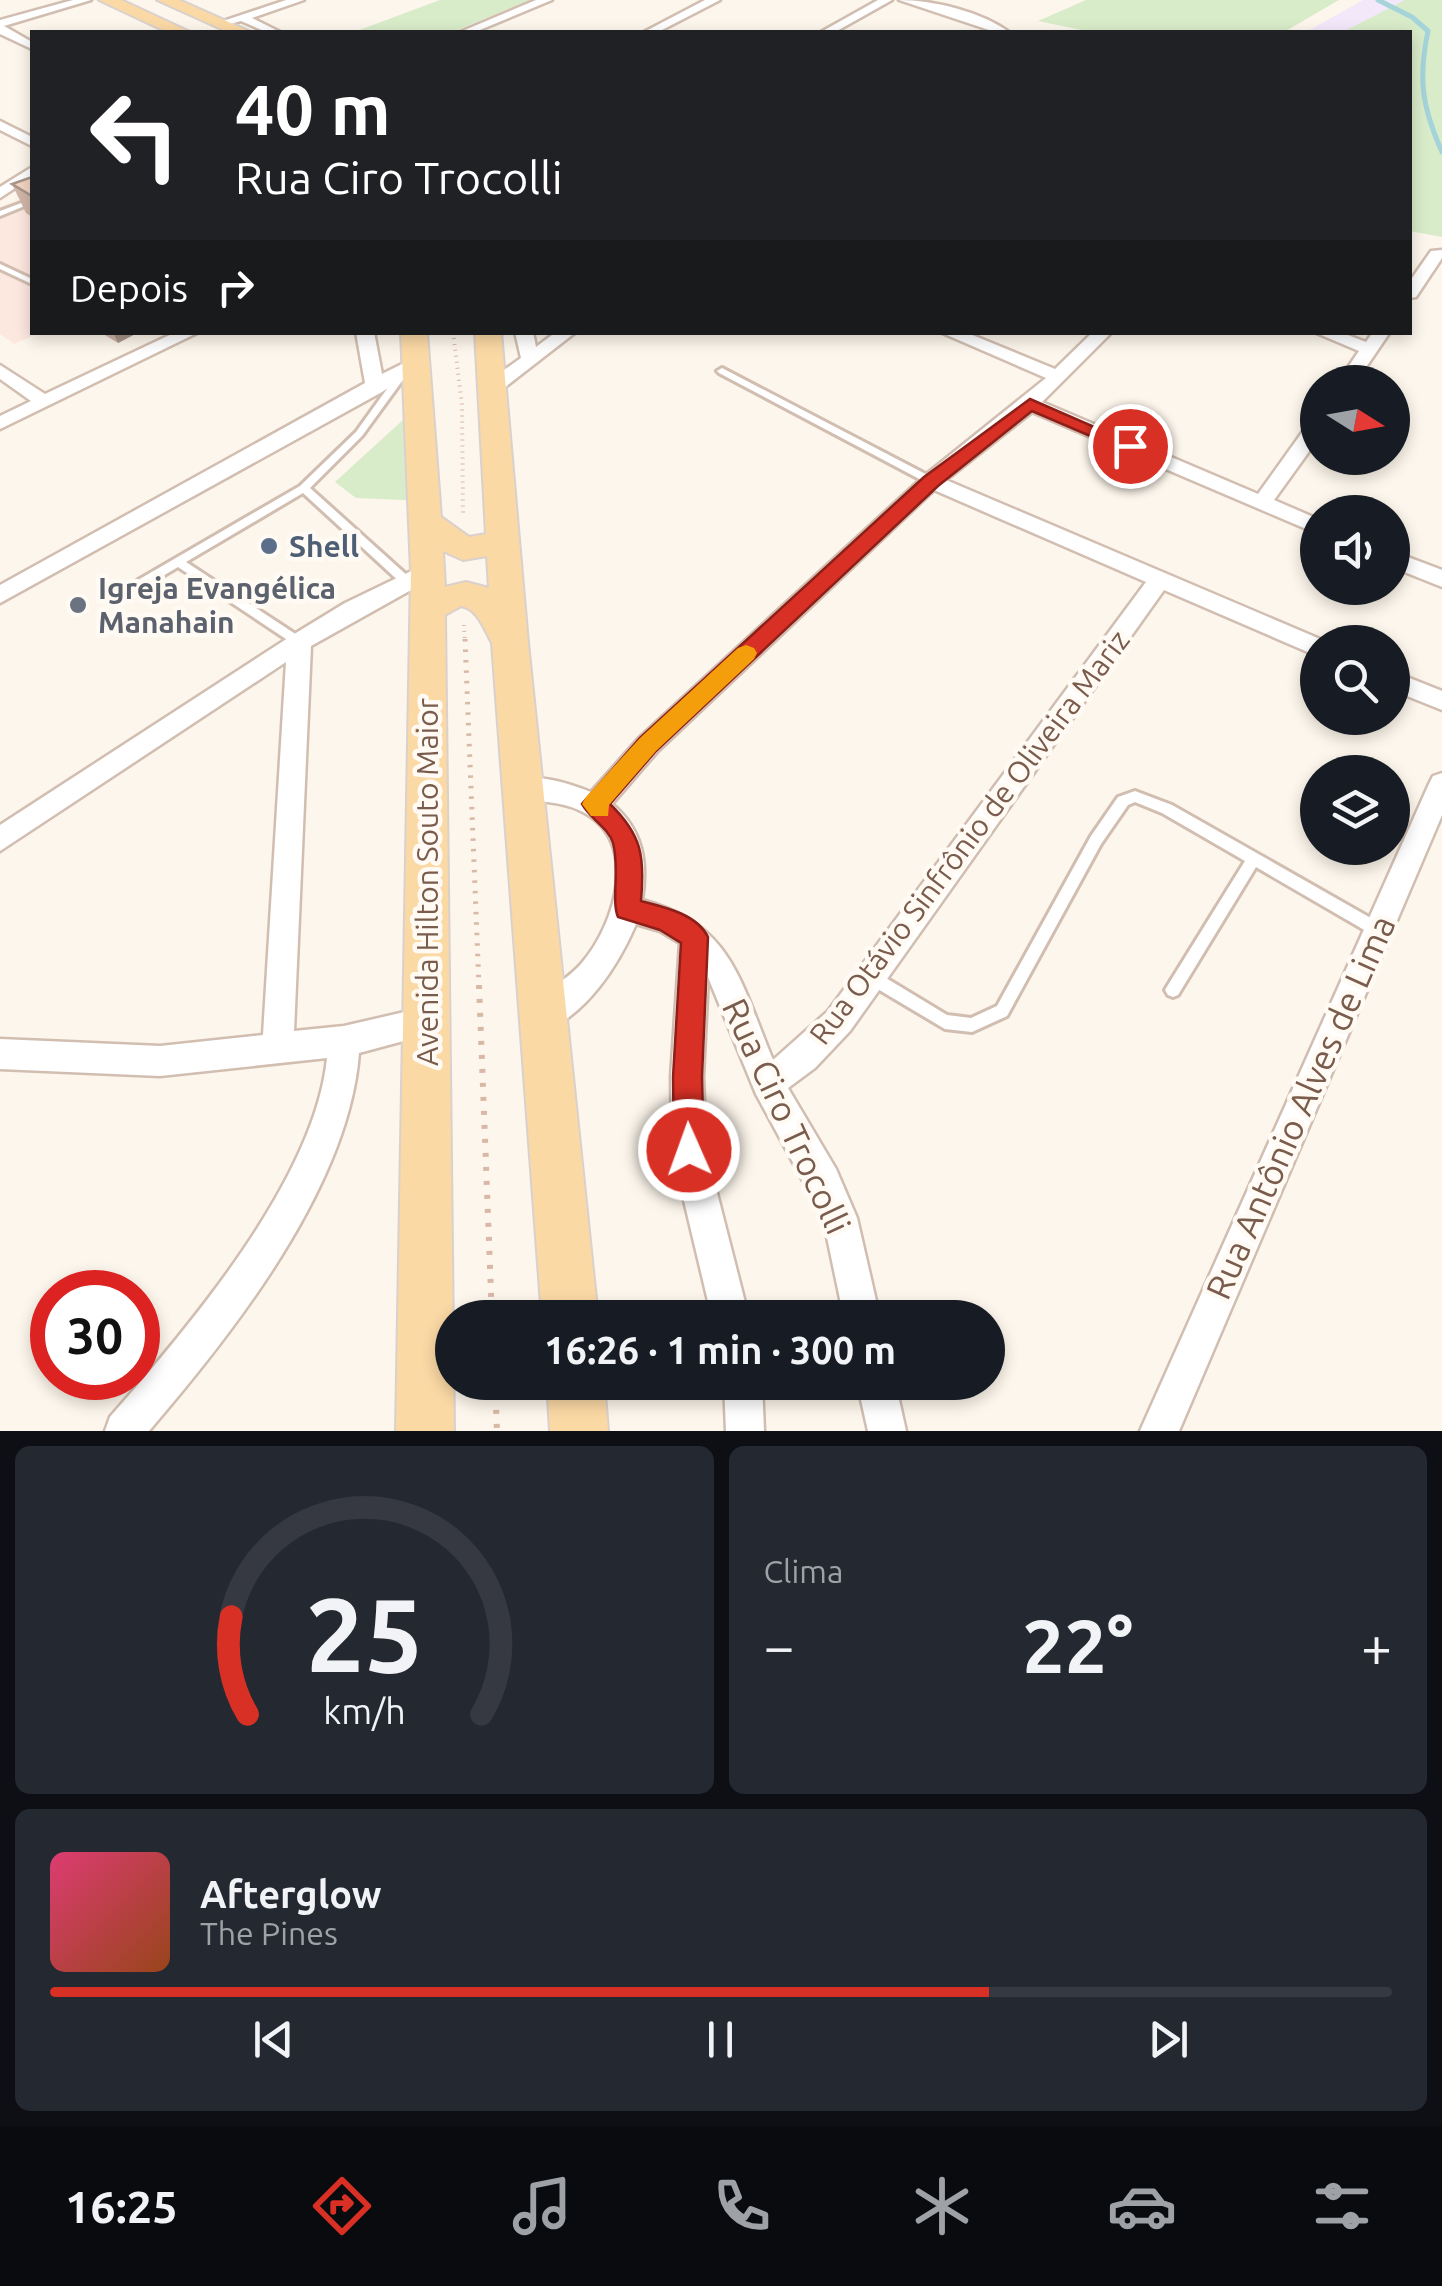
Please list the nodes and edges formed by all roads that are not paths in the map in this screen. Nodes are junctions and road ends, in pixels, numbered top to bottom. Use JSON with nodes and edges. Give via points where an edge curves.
{"nodes":[{"id":1,"x":85,"y":0,"type":"edge"},
{"id":2,"x":107,"y":0,"type":"edge"},
{"id":3,"x":165,"y":0,"type":"edge"},
{"id":4,"x":298,"y":0,"type":"edge"},
{"id":5,"x":546,"y":0,"type":"edge"},
{"id":6,"x":714,"y":0,"type":"edge"},
{"id":7,"x":886,"y":0,"type":"edge"},
{"id":8,"x":905,"y":0,"type":"edge"},
{"id":9,"x":235,"y":24,"type":"edge"},
{"id":10,"x":0,"y":28,"type":"edge"},
{"id":11,"x":176,"y":30,"type":"edge"},
{"id":12,"x":264,"y":30,"type":"edge"},
{"id":13,"x":471,"y":30,"type":"edge"},
{"id":14,"x":654,"y":30,"type":"edge"},
{"id":15,"x":830,"y":30,"type":"edge"},
{"id":16,"x":999,"y":30,"type":"edge"},
{"id":17,"x":30,"y":45,"type":"edge"},
{"id":18,"x":0,"y":125,"type":"edge"},
{"id":19,"x":30,"y":141,"type":"edge"},
{"id":20,"x":30,"y":172,"type":"edge"},
{"id":21,"x":0,"y":194,"type":"edge"},
{"id":22,"x":30,"y":202,"type":"edge"},
{"id":23,"x":0,"y":214,"type":"edge"},
{"id":24,"x":1434,"y":254,"type":"edge"},
{"id":25,"x":0,"y":266,"type":"edge"},
{"id":26,"x":30,"y":281,"type":"edge"},
{"id":27,"x":1412,"y":290,"type":"edge"},
{"id":28,"x":185,"y":335,"type":"edge"},
{"id":29,"x":366,"y":335,"type":"edge"},
{"id":30,"x":488,"y":335,"type":"edge"},
{"id":31,"x":525,"y":335,"type":"edge"},
{"id":32,"x":564,"y":335,"type":"edge"},
{"id":33,"x":955,"y":335,"type":"edge"},
{"id":34,"x":1101,"y":335,"type":"edge"},
{"id":35,"x":1330,"y":335,"type":"edge"},
{"id":36,"x":1380,"y":335,"type":"edge"},
{"id":37,"x":1370,"y":349,"type":"junction"},
{"id":38,"x":412,"y":355,"type":"edge"},
{"id":39,"x":530,"y":359,"type":"junction"},
{"id":40,"x":1359,"y":365,"type":"edge"},
{"id":41,"x":0,"y":370,"type":"edge"},
{"id":42,"x":722,"y":371,"type":"dead end"},
{"id":43,"x":1058,"y":377,"type":"junction"},
{"id":44,"x":493,"y":387,"type":"junction"},
{"id":45,"x":375,"y":388,"type":"junction"},
{"id":46,"x":44,"y":402,"type":"junction"},
{"id":47,"x":1030,"y":404,"type":"junction"},
{"id":48,"x":0,"y":423,"type":"edge"},
{"id":49,"x":1300,"y":449,"type":"edge"},
{"id":50,"x":931,"y":482,"type":"junction"},
{"id":51,"x":304,"y":488,"type":"junction"},
{"id":52,"x":1262,"y":503,"type":"junction"},
{"id":53,"x":1300,"y":519,"type":"edge"},
{"id":54,"x":503,"y":542,"type":"junction"},
{"id":55,"x":178,"y":562,"type":"junction"},
{"id":56,"x":1410,"y":566,"type":"edge"},
{"id":57,"x":1160,"y":579,"type":"junction"},
{"id":58,"x":1442,"y":580,"type":"edge"},
{"id":59,"x":437,"y":581,"type":"junction"},
{"id":60,"x":130,"y":590,"type":"dead end"},
{"id":61,"x":0,"y":595,"type":"edge"},
{"id":62,"x":1300,"y":639,"type":"edge"},
{"id":63,"x":300,"y":642,"type":"junction"},
{"id":64,"x":510,"y":643,"type":"junction"},
{"id":65,"x":1410,"y":688,"type":"edge"},
{"id":66,"x":1442,"y":701,"type":"edge"},
{"id":67,"x":1442,"y":784,"type":"edge"},
{"id":68,"x":522,"y":788,"type":"junction"},
{"id":69,"x":594,"y":804,"type":"junction"},
{"id":70,"x":0,"y":839,"type":"edge"},
{"id":71,"x":1254,"y":858,"type":"junction"},
{"id":72,"x":628,"y":909,"type":"junction"},
{"id":73,"x":1378,"y":930,"type":"junction"},
{"id":74,"x":694,"y":937,"type":"junction"},
{"id":75,"x":871,"y":977,"type":"junction"},
{"id":76,"x":1173,"y":990,"type":"dead end"},
{"id":77,"x":543,"y":1017,"type":"junction"},
{"id":78,"x":426,"y":1022,"type":"junction"},
{"id":79,"x":344,"y":1041,"type":"junction"},
{"id":80,"x":278,"y":1046,"type":"junction"},
{"id":81,"x":3,"y":1056,"type":"edge"},
{"id":82,"x":766,"y":1083,"type":"junction"},
{"id":83,"x":568,"y":1300,"type":"edge"},
{"id":84,"x":726,"y":1300,"type":"edge"},
{"id":85,"x":858,"y":1300,"type":"edge"},
{"id":86,"x":576,"y":1400,"type":"edge"},
{"id":87,"x":744,"y":1400,"type":"edge"},
{"id":88,"x":880,"y":1400,"type":"edge"},
{"id":89,"x":124,"y":1431,"type":"edge"},
{"id":90,"x":425,"y":1431,"type":"edge"},
{"id":91,"x":579,"y":1431,"type":"edge"},
{"id":92,"x":745,"y":1431,"type":"edge"},
{"id":93,"x":886,"y":1431,"type":"edge"},
{"id":94,"x":1159,"y":1431,"type":"edge"}],
"edges":[{"from":1,"to":10,"type":"street"},
{"from":2,"to":11,"type":"main road"},
{"from":3,"to":9,"type":"main road"},
{"from":4,"to":9,"type":"street"},
{"from":5,"to":13,"type":"street"},
{"from":6,"to":14,"type":"street"},
{"from":7,"to":15,"type":"street"},
{"from":8,"to":16,"type":"street"},
{"from":9,"to":12,"type":"street"},
{"from":10,"to":17,"type":"street"},
{"from":18,"to":19,"type":"street"},
{"from":20,"to":21,"type":"street"},
{"from":22,"to":23,"type":"lane"},
{"from":24,"to":27,"type":"street"},
{"from":25,"to":26,"type":"lane"},
{"from":28,"to":46,"type":"street"},
{"from":29,"to":45,"type":"street"},
{"from":30,"to":44,"type":"main road"},
{"from":31,"to":39,"type":"street"},
{"from":32,"to":39,"type":"street"},
{"from":33,"to":43,"type":"street"},
{"from":34,"to":43,"type":"street"},
{"from":35,"to":37,"type":"street"},
{"from":36,"to":37,"type":"street"},
{"from":37,"to":40,"type":"street"},
{"from":38,"to":45,"type":"street"},
{"from":38,"to":51,"type":"lane","via":[[359,434]]},
{"from":38,"to":59,"type":"main road","name":"Avenida Hilton Souto Maior"},
{"from":39,"to":44,"type":"street"},
{"from":41,"to":46,"type":"street"},
{"from":42,"to":50,"type":"lane"},
{"from":43,"to":47,"type":"street"},
{"from":44,"to":54,"type":"main road"},
{"from":45,"to":61,"type":"street"},
{"from":46,"to":48,"type":"street"},
{"from":47,"to":50,"type":"street"},
{"from":47,"to":52,"type":"street"},
{"from":49,"to":52,"type":"street"},
{"from":50,"to":57,"type":"street"},
{"from":50,"to":69,"type":"street","via":[[648,744]]},
{"from":51,"to":55,"type":"lane"},
{"from":51,"to":59,"type":"lane"},
{"from":52,"to":53,"type":"street"},
{"from":54,"to":59,"type":"main road"},
{"from":54,"to":64,"type":"main road"},
{"from":55,"to":60,"type":"lane"},
{"from":55,"to":63,"type":"lane"},
{"from":56,"to":58,"type":"street"},
{"from":57,"to":62,"type":"street"},
{"from":57,"to":75,"type":"street","name":"Rua Otávio Sinfrônio de Oliveira Mariz"},
{"from":59,"to":63,"type":"street"},
{"from":59,"to":64,"type":"main road","via":[[483,597]]},
{"from":59,"to":78,"type":"main road","name":"Avenida Hilton Souto Maior"},
{"from":63,"to":70,"type":"street"},
{"from":63,"to":80,"type":"street"},
{"from":64,"to":68,"type":"main road"},
{"from":65,"to":66,"type":"street"},
{"from":67,"to":73,"type":"street","name":"Rua Antônio Alves de Lima"},
{"from":68,"to":69,"type":"street"},
{"from":68,"to":77,"type":"main road"},
{"from":69,"to":72,"type":"street","via":[[622,832],[632,868]]},
{"from":71,"to":73,"type":"lane"},
{"from":71,"to":75,"type":"lane","via":[[1135,796],[1123,801],[1096,840],[1002,1011],[972,1025],[945,1022]]},
{"from":71,"to":76,"type":"lane"},
{"from":72,"to":74,"type":"street","name":"Rua Ciro Trocolli","via":[[668,920]]},
{"from":72,"to":77,"type":"street","via":[[609,954],[578,992]]},
{"from":73,"to":94,"type":"street","name":"Rua Antônio Alves de Lima"},
{"from":74,"to":82,"type":"street","name":"Rua Ciro Trocolli","via":[[718,965]]},
{"from":74,"to":84,"type":"street","via":[[689,1150]]},
{"from":75,"to":82,"type":"street","name":"Rua Otávio Sinfrônio de Oliveira Mariz","via":[[804,1057]]},
{"from":77,"to":83,"type":"main road"},
{"from":78,"to":79,"type":"street"},
{"from":78,"to":90,"type":"main road","name":"Avenida Hilton Souto Maior"},
{"from":79,"to":80,"type":"street"},
{"from":79,"to":89,"type":"street","via":[[329,1129],[291,1202],[204,1338]]},
{"from":80,"to":81,"type":"street","via":[[160,1062]]},
{"from":82,"to":85,"type":"street","name":"Rua Ciro Trocolli","via":[[830,1194]]},
{"from":86,"to":91,"type":"main road"},
{"from":87,"to":92,"type":"street"},
{"from":88,"to":93,"type":"street"}]}
